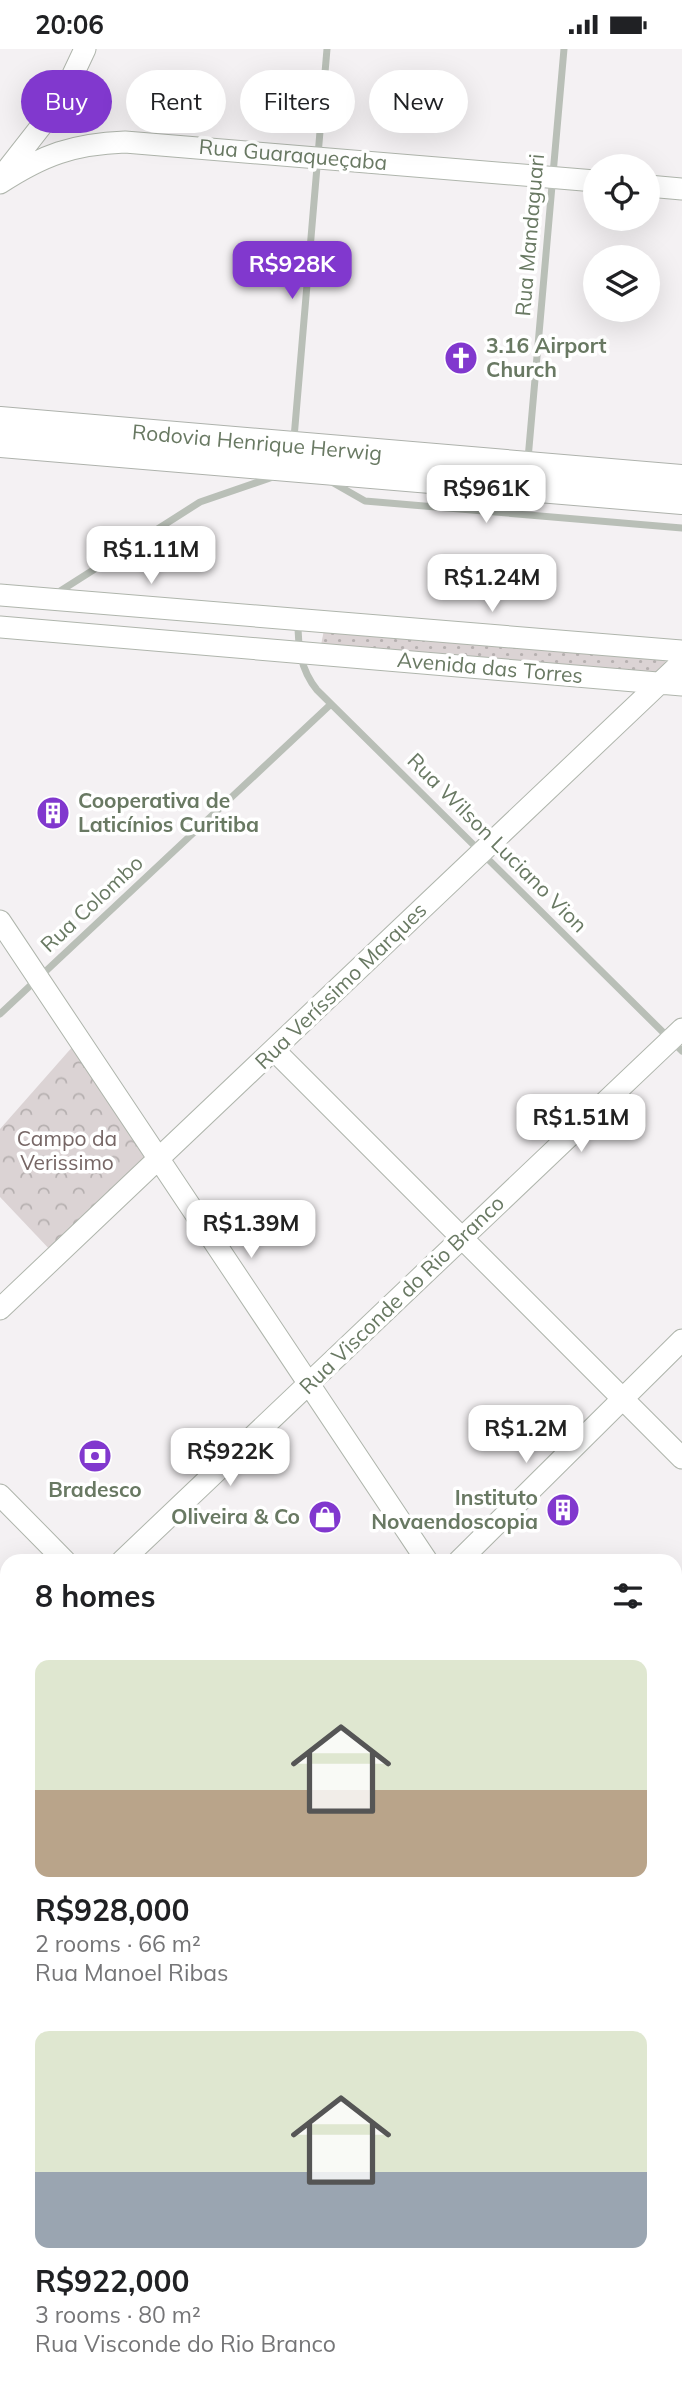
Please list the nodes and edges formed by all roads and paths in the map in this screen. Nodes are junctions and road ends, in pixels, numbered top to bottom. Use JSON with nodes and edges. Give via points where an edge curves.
{"nodes":[{"id":1,"x":85,"y":49,"type":"edge"},
{"id":2,"x":327,"y":49,"type":"edge"},
{"id":3,"x":564,"y":49,"type":"edge"},
{"id":4,"x":318,"y":157,"type":"junction"},
{"id":5,"x":0,"y":178,"type":"edge"},
{"id":6,"x":553,"y":178,"type":"junction"},
{"id":7,"x":583,"y":180,"type":"edge"},
{"id":8,"x":0,"y":183,"type":"edge"},
{"id":9,"x":660,"y":187,"type":"edge"},
{"id":10,"x":682,"y":189,"type":"edge"},
{"id":11,"x":0,"y":421,"type":"edge"},
{"id":12,"x":0,"y":443,"type":"edge"},
{"id":13,"x":300,"y":457,"type":"junction"},
{"id":14,"x":528,"y":466,"type":"junction"},
{"id":15,"x":682,"y":479,"type":"edge"},
{"id":16,"x":682,"y":500,"type":"edge"},
{"id":17,"x":682,"y":528,"type":"edge"},
{"id":18,"x":0,"y":595,"type":"edge"},
{"id":19,"x":47,"y":599,"type":"junction"},
{"id":20,"x":298,"y":619,"type":"junction"},
{"id":21,"x":0,"y":627,"type":"edge"},
{"id":22,"x":682,"y":651,"type":"edge"},
{"id":23,"x":298,"y":652,"type":"junction"},
{"id":24,"x":682,"y":662,"type":"edge"},
{"id":25,"x":659,"y":683,"type":"junction"},
{"id":26,"x":682,"y":685,"type":"edge"},
{"id":27,"x":331,"y":704,"type":"junction"},
{"id":28,"x":482,"y":852,"type":"junction"},
{"id":29,"x":0,"y":921,"type":"edge"},
{"id":30,"x":38,"y":979,"type":"junction"},
{"id":31,"x":0,"y":1014,"type":"edge"},
{"id":32,"x":678,"y":1040,"type":"edge"},
{"id":33,"x":274,"y":1049,"type":"junction"},
{"id":34,"x":157,"y":1160,"type":"junction"},
{"id":35,"x":462,"y":1238,"type":"junction"},
{"id":36,"x":0,"y":1310,"type":"edge"},
{"id":37,"x":682,"y":1340,"type":"edge"},
{"id":38,"x":308,"y":1384,"type":"junction"},
{"id":39,"x":623,"y":1399,"type":"junction"},
{"id":40,"x":682,"y":1458,"type":"edge"},
{"id":41,"x":0,"y":1495,"type":"edge"},
{"id":42,"x":58,"y":1554,"type":"edge"},
{"id":43,"x":129,"y":1554,"type":"edge"},
{"id":44,"x":422,"y":1554,"type":"edge"},
{"id":45,"x":466,"y":1554,"type":"edge"}],
"edges":[{"from":1,"to":5,"type":"main road","via":[[60,102]]},
{"from":2,"to":4,"type":"street"},
{"from":3,"to":6,"type":"street","name":"Rua Mandaguari"},
{"from":4,"to":6,"type":"main road","name":"Rua Guaraqueçaba"},
{"from":4,"to":8,"type":"main road","name":"Rua Guaraqueçaba","via":[[97,143],[44,157]]},
{"from":4,"to":13,"type":"street"},
{"from":6,"to":7,"type":"main road","name":"Rua Guaraqueçaba"},
{"from":6,"to":14,"type":"street","name":"Rua Mandaguari"},
{"from":9,"to":10,"type":"main road"},
{"from":11,"to":13,"type":"highway","name":"Rodovia Henrique Herwig"},
{"from":12,"to":13,"type":"highway","name":"Rodovia Henrique Herwig"},
{"from":13,"to":14,"type":"highway","name":"Rodovia Henrique Herwig"},
{"from":13,"to":16,"type":"highway","name":"Rodovia Henrique Herwig"},
{"from":13,"to":17,"type":"street","via":[[365,501]]},
{"from":13,"to":19,"type":"street","via":[[200,502]]},
{"from":14,"to":15,"type":"highway","name":"Rodovia Henrique Herwig"},
{"from":18,"to":19,"type":"main road","name":"Avenida das Torres"},
{"from":19,"to":20,"type":"main road","name":"Avenida das Torres"},
{"from":20,"to":22,"type":"main road","name":"Avenida das Torres"},
{"from":20,"to":23,"type":"street"},
{"from":21,"to":23,"type":"main road","name":"Avenida das Torres"},
{"from":23,"to":25,"type":"main road","name":"Avenida das Torres"},
{"from":23,"to":27,"type":"street","name":"Rua Wilson Luciano Vion","via":[[310,680]]},
{"from":24,"to":25,"type":"main road","name":"Rua Veríssimo Marques"},
{"from":25,"to":26,"type":"main road","name":"Avenida das Torres"},
{"from":25,"to":28,"type":"main road","name":"Rua Veríssimo Marques"},
{"from":27,"to":28,"type":"street","name":"Rua Wilson Luciano Vion"},
{"from":27,"to":30,"type":"street","name":"Rua Colombo"},
{"from":28,"to":32,"type":"street","name":"Rua Wilson Luciano Vion"},
{"from":28,"to":33,"type":"main road","name":"Rua Veríssimo Marques"},
{"from":29,"to":30,"type":"main road"},
{"from":30,"to":31,"type":"street","name":"Rua Colombo"},
{"from":30,"to":34,"type":"main road"},
{"from":32,"to":35,"type":"main road","name":"Rua Visconde do Rio Branco"},
{"from":33,"to":34,"type":"main road","name":"Rua Veríssimo Marques"},
{"from":33,"to":35,"type":"main road"},
{"from":34,"to":36,"type":"main road","name":"Rua Veríssimo Marques"},
{"from":34,"to":38,"type":"main road"},
{"from":35,"to":38,"type":"main road","name":"Rua Visconde do Rio Branco"},
{"from":35,"to":39,"type":"main road"},
{"from":37,"to":39,"type":"main road"},
{"from":38,"to":43,"type":"main road","name":"Rua Visconde do Rio Branco"},
{"from":38,"to":44,"type":"main road"},
{"from":39,"to":40,"type":"main road"},
{"from":39,"to":45,"type":"main road"},
{"from":41,"to":42,"type":"main road"}]}
